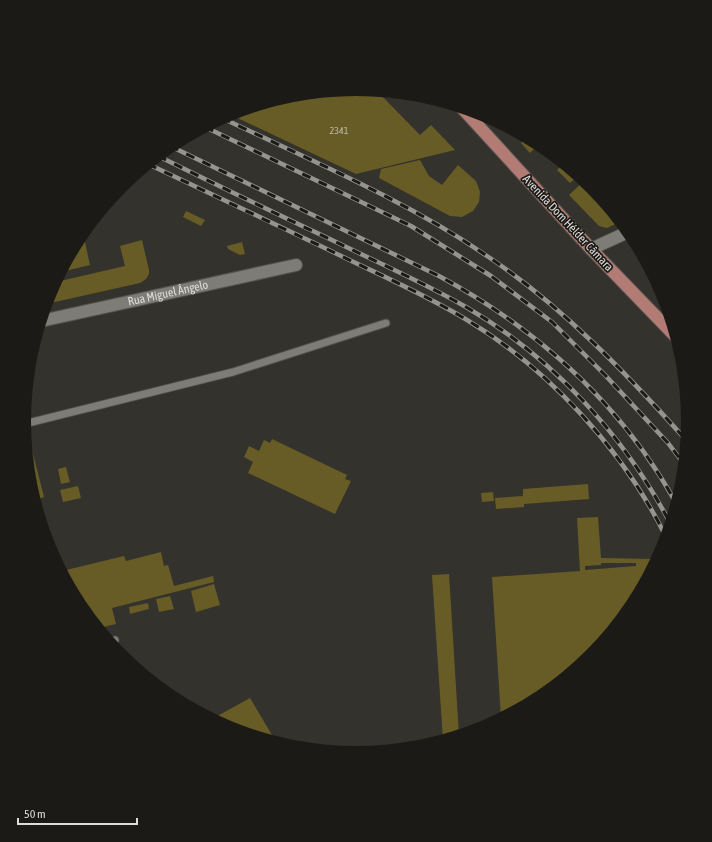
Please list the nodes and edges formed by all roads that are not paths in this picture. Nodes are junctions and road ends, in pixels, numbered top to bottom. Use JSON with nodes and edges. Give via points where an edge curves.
{"nodes":[{"id":1,"x":470,"y":117,"type":"edge"},
{"id":2,"x":622,"y":235,"type":"edge"},
{"id":3,"x":591,"y":248,"type":"junction"},
{"id":4,"x":296,"y":265,"type":"dead end"},
{"id":5,"x":47,"y":320,"type":"edge"},
{"id":6,"x":386,"y":323,"type":"dead end"},
{"id":7,"x":667,"y":328,"type":"edge"},
{"id":8,"x":31,"y":422,"type":"edge"}],
"edges":[{"from":1,"to":3,"type":"main road","name":"Avenida Dom Hélder Câmara"},
{"from":2,"to":3,"type":"street"},
{"from":3,"to":7,"type":"main road","name":"Avenida Dom Hélder Câmara"},
{"from":4,"to":5,"type":"street","name":"Rua Miguel Ângelo"},
{"from":6,"to":8,"type":"lane","via":[[232,372]]}]}
